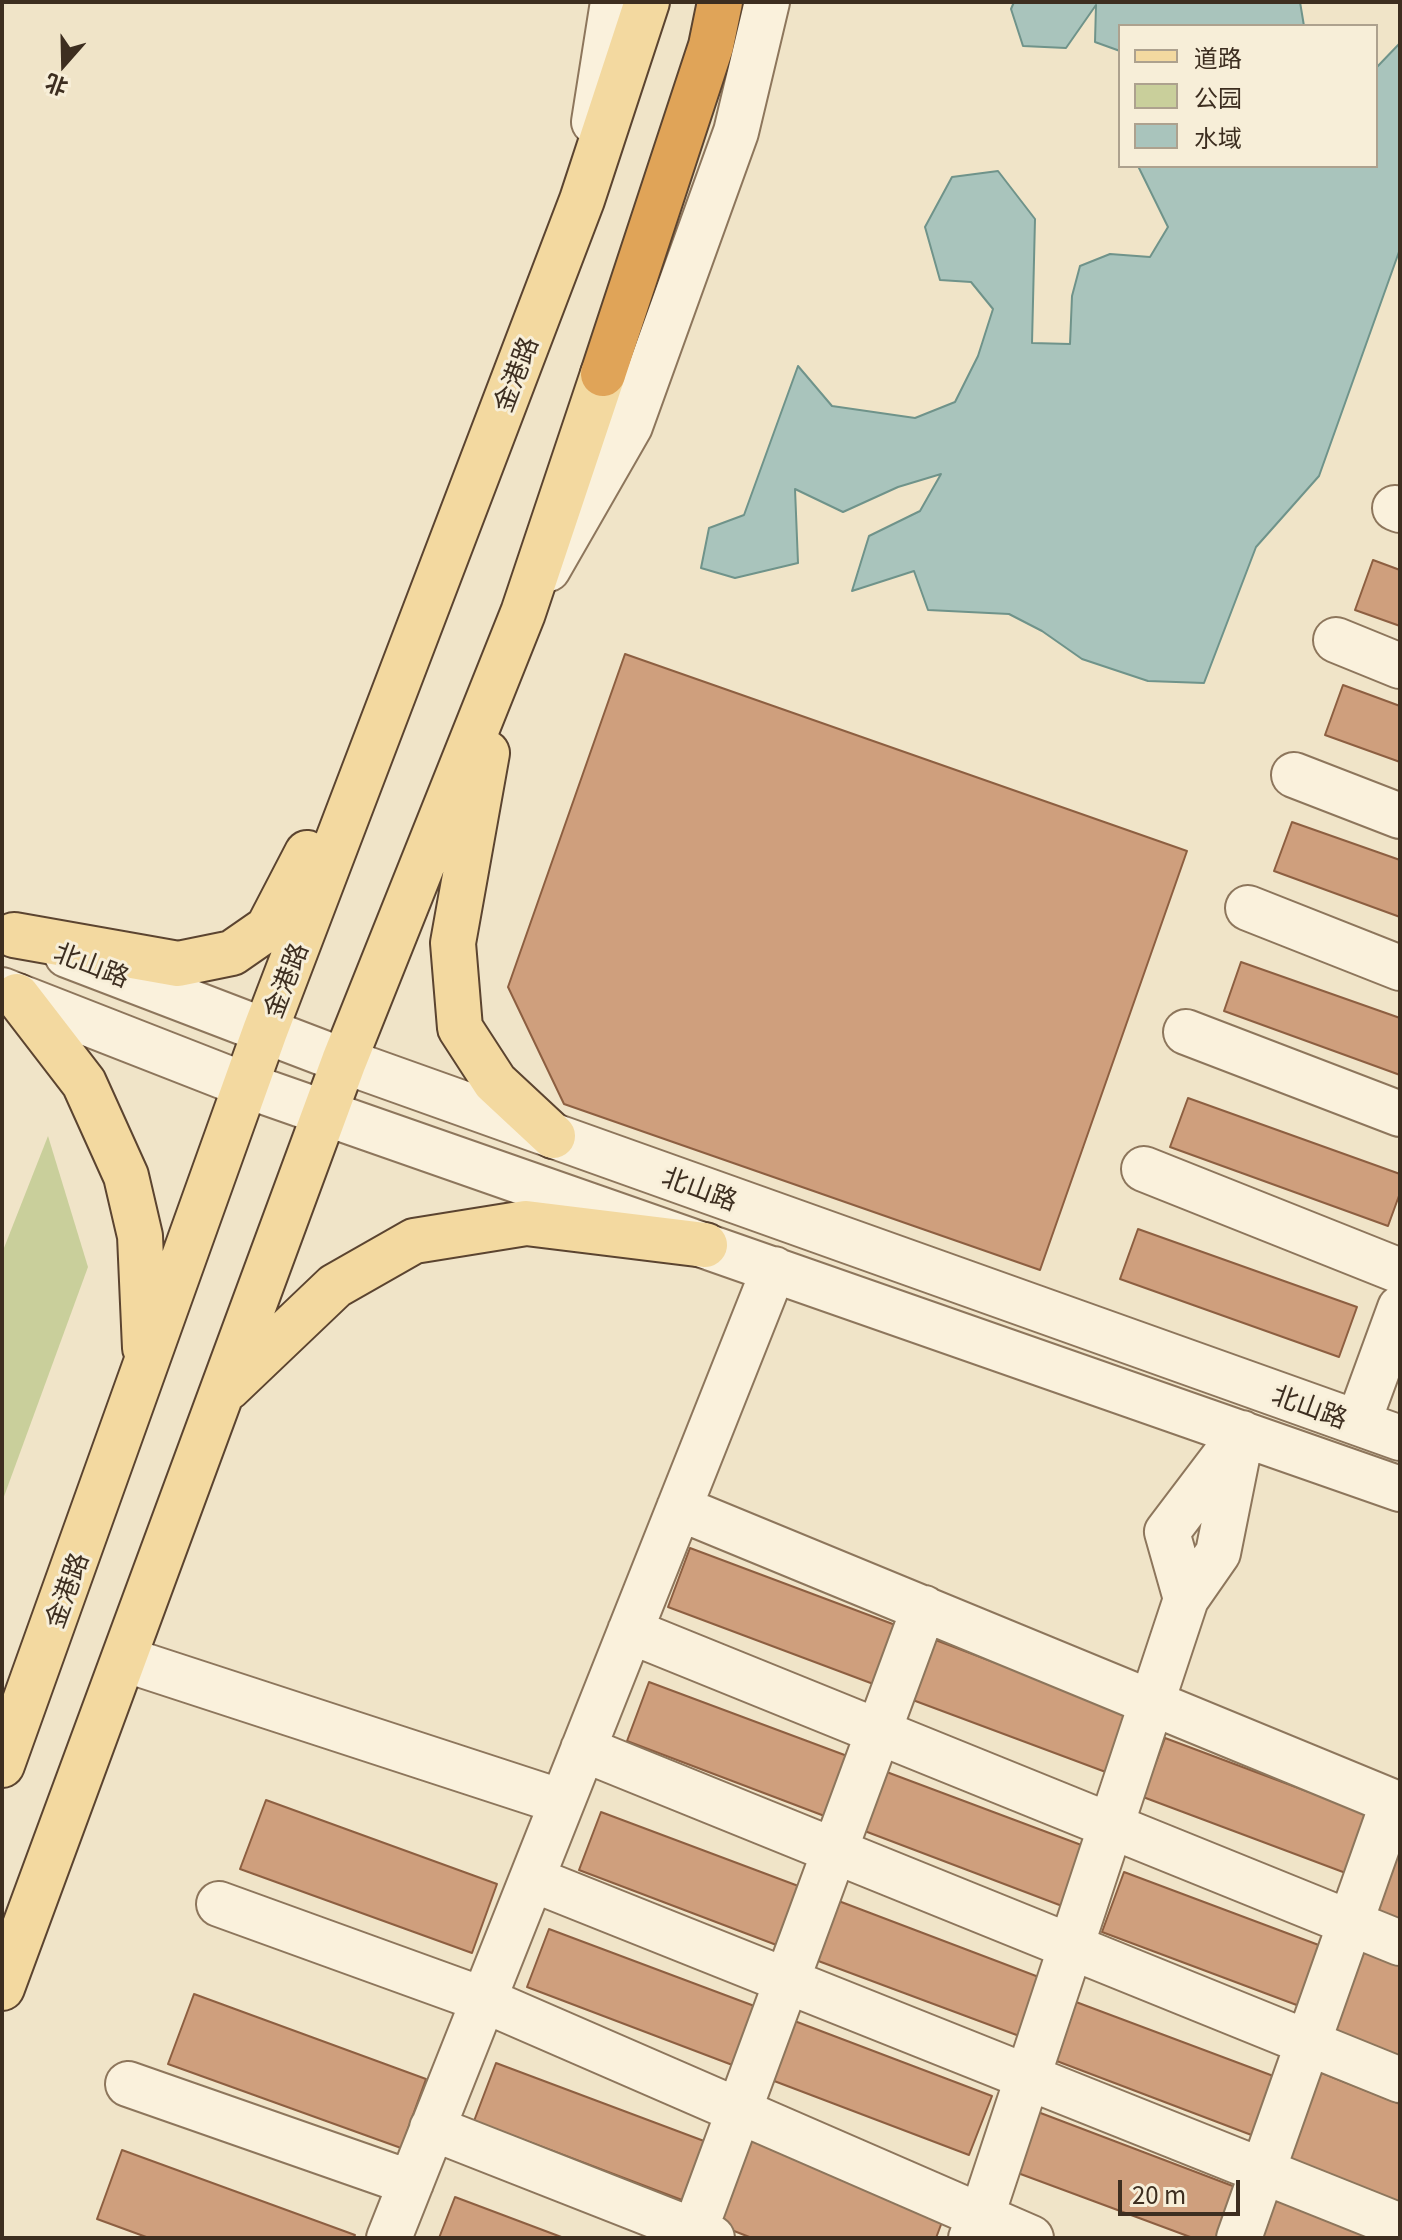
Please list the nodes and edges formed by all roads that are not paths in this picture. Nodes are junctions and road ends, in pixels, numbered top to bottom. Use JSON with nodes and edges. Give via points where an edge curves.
{"nodes":[{"id":1,"x":613,"y":2,"type":"edge"},
{"id":2,"x":647,"y":2,"type":"edge"},
{"id":3,"x":720,"y":2,"type":"edge"},
{"id":4,"x":767,"y":2,"type":"edge"},
{"id":5,"x":582,"y":200,"type":"junction"},
{"id":6,"x":603,"y":374,"type":"joint"},
{"id":7,"x":523,"y":613,"type":"junction"},
{"id":8,"x":1336,"y":640,"type":"dead end"},
{"id":9,"x":410,"y":651,"type":"junction"},
{"id":10,"x":503,"y":664,"type":"junction"},
{"id":11,"x":1400,"y":666,"type":"edge"},
{"id":12,"x":1294,"y":775,"type":"dead end"},
{"id":13,"x":1400,"y":816,"type":"edge"},
{"id":14,"x":1248,"y":908,"type":"dead end"},
{"id":15,"x":8,"y":932,"type":"edge"},
{"id":16,"x":1400,"y":968,"type":"edge"},
{"id":17,"x":9,"y":993,"type":"edge"},
{"id":18,"x":265,"y":1031,"type":"junction"},
{"id":19,"x":1186,"y":1032,"type":"dead end"},
{"id":20,"x":344,"y":1061,"type":"junction"},
{"id":21,"x":245,"y":1085,"type":"junction"},
{"id":22,"x":326,"y":1113,"type":"junction"},
{"id":23,"x":1400,"y":1114,"type":"edge"},
{"id":24,"x":553,"y":1136,"type":"junction"},
{"id":25,"x":1144,"y":1169,"type":"dead end"},
{"id":26,"x":705,"y":1245,"type":"junction"},
{"id":27,"x":774,"y":1269,"type":"junction"},
{"id":28,"x":1400,"y":1271,"type":"edge"},
{"id":29,"x":1400,"y":1308,"type":"edge"},
{"id":30,"x":145,"y":1370,"type":"junction"},
{"id":31,"x":221,"y":1395,"type":"junction"},
{"id":32,"x":1358,"y":1423,"type":"junction"},
{"id":33,"x":1242,"y":1433,"type":"junction"},
{"id":34,"x":1400,"y":1438,"type":"edge"},
{"id":35,"x":1400,"y":1489,"type":"edge"},
{"id":36,"x":679,"y":1508,"type":"junction"},
{"id":37,"x":924,"y":1608,"type":"junction"},
{"id":38,"x":630,"y":1631,"type":"junction"},
{"id":39,"x":124,"y":1659,"type":"junction"},
{"id":40,"x":1152,"y":1703,"type":"junction"},
{"id":41,"x":878,"y":1732,"type":"junction"},
{"id":42,"x":583,"y":1749,"type":"junction"},
{"id":43,"x":2,"y":1765,"type":"edge"},
{"id":44,"x":562,"y":1802,"type":"junction"},
{"id":45,"x":1396,"y":1803,"type":"edge"},
{"id":46,"x":1111,"y":1826,"type":"junction"},
{"id":47,"x":834,"y":1851,"type":"junction"},
{"id":48,"x":532,"y":1879,"type":"junction"},
{"id":49,"x":219,"y":1904,"type":"dead end"},
{"id":50,"x":1350,"y":1923,"type":"junction"},
{"id":51,"x":1400,"y":1943,"type":"edge"},
{"id":52,"x":1070,"y":1947,"type":"junction"},
{"id":53,"x":786,"y":1981,"type":"junction"},
{"id":54,"x":2,"y":1988,"type":"edge"},
{"id":55,"x":484,"y":2000,"type":"junction"},
{"id":56,"x":1308,"y":2043,"type":"junction"},
{"id":57,"x":1027,"y":2077,"type":"junction"},
{"id":58,"x":1400,"y":2080,"type":"edge"},
{"id":59,"x":128,"y":2084,"type":"dead end"},
{"id":60,"x":739,"y":2111,"type":"junction"},
{"id":61,"x":432,"y":2128,"type":"junction"},
{"id":62,"x":1263,"y":2171,"type":"junction"},
{"id":63,"x":411,"y":2183,"type":"junction"},
{"id":64,"x":1400,"y":2226,"type":"edge"},
{"id":65,"x":976,"y":2227,"type":"edge"},
{"id":66,"x":699,"y":2236,"type":"edge"},
{"id":67,"x":389,"y":2238,"type":"edge"},
{"id":68,"x":1031,"y":2238,"type":"edge"},
{"id":69,"x":1239,"y":2238,"type":"edge"}],
"edges":[{"from":1,"to":5,"type":"street","name":"金港路"},
{"from":2,"to":5,"type":"main road","name":"金港路"},
{"from":3,"to":6,"type":"highway","via":[[711,46]]},
{"from":4,"to":7,"type":"street","via":[[736,132],[630,426]]},
{"from":5,"to":9,"type":"main road","name":"金港路"},
{"from":6,"to":7,"type":"main road"},
{"from":7,"to":10,"type":"main road"},
{"from":8,"to":11,"type":"street"},
{"from":9,"to":15,"type":"main road","via":[[268,928],[232,953],[178,964]]},
{"from":9,"to":18,"type":"main road","name":"金港路"},
{"from":10,"to":20,"type":"main road"},
{"from":10,"to":24,"type":"main road","via":[[453,943],[460,1028],[495,1082]]},
{"from":12,"to":13,"type":"street"},
{"from":14,"to":16,"type":"street"},
{"from":15,"to":18,"type":"street","name":"北山路"},
{"from":17,"to":21,"type":"street","name":"北山路"},
{"from":17,"to":30,"type":"main road","via":[[84,1083],[126,1176],[140,1236]]},
{"from":18,"to":20,"type":"street","name":"北山路"},
{"from":18,"to":21,"type":"main road","name":"金港路"},
{"from":19,"to":23,"type":"street"},
{"from":20,"to":22,"type":"main road"},
{"from":20,"to":24,"type":"street","name":"北山路"},
{"from":21,"to":22,"type":"street","name":"北山路"},
{"from":21,"to":30,"type":"main road","name":"金港路"},
{"from":22,"to":26,"type":"street","name":"北山路"},
{"from":22,"to":31,"type":"main road"},
{"from":24,"to":32,"type":"street","name":"北山路"},
{"from":25,"to":28,"type":"street"},
{"from":26,"to":27,"type":"street","name":"北山路"},
{"from":26,"to":31,"type":"main road","via":[[526,1223],[414,1241],[335,1286]]},
{"from":27,"to":33,"type":"street","name":"北山路"},
{"from":27,"to":36,"type":"street"},
{"from":29,"to":32,"type":"street"},
{"from":30,"to":43,"type":"main road","name":"金港路"},
{"from":31,"to":39,"type":"main road"},
{"from":32,"to":34,"type":"street","name":"北山路"},
{"from":33,"to":35,"type":"street","name":"北山路"},
{"from":33,"to":40,"type":"street","via":[[1218,1553],[1186,1599]]},
{"from":36,"to":37,"type":"street"},
{"from":36,"to":38,"type":"street"},
{"from":37,"to":40,"type":"street"},
{"from":37,"to":41,"type":"street"},
{"from":38,"to":41,"type":"street"},
{"from":38,"to":42,"type":"street"},
{"from":39,"to":44,"type":"street"},
{"from":39,"to":54,"type":"main road"},
{"from":40,"to":45,"type":"street"},
{"from":40,"to":46,"type":"street"},
{"from":41,"to":46,"type":"street"},
{"from":41,"to":47,"type":"street"},
{"from":42,"to":44,"type":"street"},
{"from":42,"to":47,"type":"street"},
{"from":44,"to":48,"type":"street"},
{"from":45,"to":50,"type":"street"},
{"from":46,"to":50,"type":"street"},
{"from":46,"to":52,"type":"street"},
{"from":47,"to":52,"type":"street"},
{"from":47,"to":53,"type":"street"},
{"from":48,"to":53,"type":"street"},
{"from":48,"to":55,"type":"street"},
{"from":49,"to":55,"type":"street"},
{"from":50,"to":51,"type":"street"},
{"from":50,"to":56,"type":"street"},
{"from":52,"to":56,"type":"street"},
{"from":52,"to":57,"type":"street"},
{"from":53,"to":57,"type":"street"},
{"from":53,"to":60,"type":"street"},
{"from":55,"to":60,"type":"street"},
{"from":55,"to":61,"type":"street"},
{"from":56,"to":58,"type":"street"},
{"from":56,"to":62,"type":"street"},
{"from":57,"to":62,"type":"street"},
{"from":57,"to":65,"type":"street"},
{"from":59,"to":63,"type":"street"},
{"from":60,"to":65,"type":"street"},
{"from":60,"to":66,"type":"street"},
{"from":61,"to":63,"type":"street"},
{"from":61,"to":66,"type":"street"},
{"from":62,"to":64,"type":"street"},
{"from":62,"to":69,"type":"street"},
{"from":63,"to":67,"type":"street"},
{"from":65,"to":68,"type":"street"}]}
